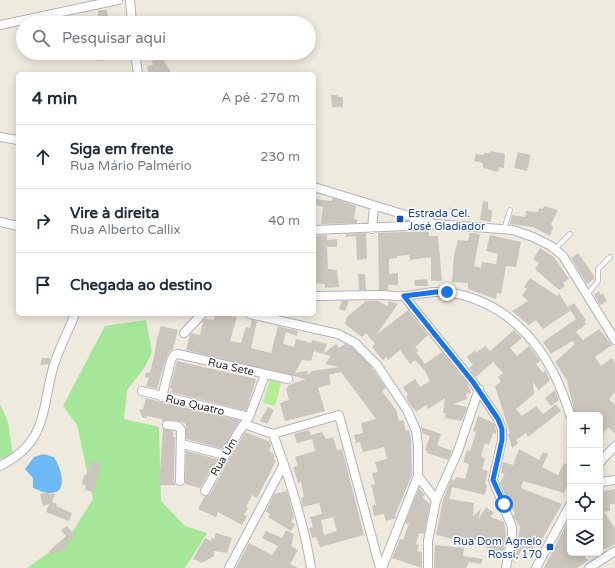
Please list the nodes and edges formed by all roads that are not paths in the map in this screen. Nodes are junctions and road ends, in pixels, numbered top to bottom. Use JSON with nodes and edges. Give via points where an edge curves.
{"nodes":[{"id":1,"x":118,"y":0,"type":"edge"},
{"id":2,"x":130,"y":0,"type":"edge"},
{"id":3,"x":42,"y":16,"type":"edge"},
{"id":4,"x":131,"y":16,"type":"edge"},
{"id":5,"x":16,"y":22,"type":"edge"},
{"id":6,"x":0,"y":25,"type":"edge"},
{"id":7,"x":136,"y":60,"type":"edge"},
{"id":8,"x":138,"y":72,"type":"edge"},
{"id":9,"x":0,"y":137,"type":"edge"},
{"id":10,"x":16,"y":140,"type":"edge"},
{"id":11,"x":316,"y":187,"type":"edge"},
{"id":12,"x":374,"y":206,"type":"junction"},
{"id":13,"x":510,"y":210,"type":"dead end"},
{"id":14,"x":0,"y":222,"type":"edge"},
{"id":15,"x":435,"y":224,"type":"junction"},
{"id":16,"x":16,"y":226,"type":"edge"},
{"id":17,"x":372,"y":229,"type":"junction"},
{"id":18,"x":504,"y":229,"type":"junction"},
{"id":19,"x":316,"y":230,"type":"edge"},
{"id":20,"x":570,"y":234,"type":"dead end"},
{"id":21,"x":555,"y":249,"type":"junction"},
{"id":22,"x":610,"y":257,"type":"dead end"},
{"id":23,"x":587,"y":295,"type":"junction"},
{"id":24,"x":316,"y":296,"type":"edge"},
{"id":25,"x":404,"y":296,"type":"junction"},
{"id":26,"x":74,"y":316,"type":"edge"},
{"id":27,"x":200,"y":316,"type":"edge"},
{"id":28,"x":259,"y":316,"type":"edge"},
{"id":29,"x":184,"y":333,"type":"dead end"},
{"id":30,"x":615,"y":340,"type":"edge"},
{"id":31,"x":265,"y":375,"type":"junction"},
{"id":32,"x":288,"y":379,"type":"dead end"},
{"id":33,"x":479,"y":390,"type":"junction"},
{"id":34,"x":142,"y":391,"type":"dead end"},
{"id":35,"x":162,"y":397,"type":"junction"},
{"id":36,"x":569,"y":412,"type":"edge"},
{"id":37,"x":247,"y":421,"type":"junction"},
{"id":38,"x":167,"y":425,"type":"dead end"},
{"id":39,"x":273,"y":434,"type":"junction"},
{"id":40,"x":182,"y":444,"type":"junction"},
{"id":41,"x":615,"y":446,"type":"edge"},
{"id":42,"x":225,"y":455,"type":"junction"},
{"id":43,"x":603,"y":459,"type":"edge"},
{"id":44,"x":284,"y":464,"type":"junction"},
{"id":45,"x":0,"y":466,"type":"edge"},
{"id":46,"x":418,"y":476,"type":"junction"},
{"id":47,"x":615,"y":480,"type":"edge"},
{"id":48,"x":180,"y":481,"type":"dead end"},
{"id":49,"x":603,"y":482,"type":"edge"},
{"id":50,"x":205,"y":491,"type":"dead end"},
{"id":51,"x":436,"y":500,"type":"junction"},
{"id":52,"x":567,"y":511,"type":"edge"},
{"id":53,"x":615,"y":551,"type":"edge"},
{"id":54,"x":229,"y":568,"type":"edge"},
{"id":55,"x":311,"y":568,"type":"edge"},
{"id":56,"x":381,"y":568,"type":"edge"},
{"id":57,"x":428,"y":568,"type":"edge"},
{"id":58,"x":506,"y":568,"type":"edge"},
{"id":59,"x":536,"y":568,"type":"edge"},
{"id":60,"x":589,"y":568,"type":"edge"}],
"edges":[{"from":1,"to":3,"type":"street"},
{"from":2,"to":4,"type":"street"},
{"from":5,"to":6,"type":"street"},
{"from":7,"to":8,"type":"street"},
{"from":9,"to":10,"type":"street"},
{"from":11,"to":12,"type":"street"},
{"from":12,"to":15,"type":"street"},
{"from":12,"to":17,"type":"street"},
{"from":13,"to":18,"type":"lane"},
{"from":14,"to":16,"type":"street"},
{"from":15,"to":17,"type":"street"},
{"from":15,"to":18,"type":"street"},
{"from":17,"to":19,"type":"street"},
{"from":18,"to":21,"type":"street","via":[[533,237]]},
{"from":20,"to":21,"type":"lane"},
{"from":21,"to":23,"type":"street","via":[[563,256]]},
{"from":22,"to":23,"type":"lane","via":[[598,269],[598,281]]},
{"from":23,"to":30,"type":"street"},
{"from":24,"to":25,"type":"street"},
{"from":25,"to":33,"type":"street"},
{"from":25,"to":36,"type":"street","via":[[447,292],[474,299],[503,313],[529,335],[555,373]]},
{"from":26,"to":45,"type":"street","via":[[53,368],[38,431],[16,458]]},
{"from":27,"to":29,"type":"street"},
{"from":28,"to":46,"type":"street","via":[[338,334],[362,350],[377,366],[407,410],[416,430]]},
{"from":31,"to":32,"type":"street","name":"Rua Sete"},
{"from":31,"to":35,"type":"street","name":"Rua Sete","via":[[182,354],[174,355]]},
{"from":31,"to":37,"type":"street","name":"Rua Um"},
{"from":33,"to":51,"type":"street","via":[[458,451]]},
{"from":33,"to":58,"type":"street","via":[[502,429],[493,480],[512,527]]},
{"from":34,"to":35,"type":"street","name":"Rua Quatro"},
{"from":35,"to":37,"type":"street","name":"Rua Quatro"},
{"from":37,"to":39,"type":"street","name":"Rua Quatro"},
{"from":37,"to":42,"type":"street","name":"Rua Um"},
{"from":38,"to":40,"type":"street","via":[[181,428]]},
{"from":39,"to":44,"type":"street"},
{"from":39,"to":56,"type":"street","via":[[339,415]]},
{"from":40,"to":42,"type":"street"},
{"from":40,"to":48,"type":"street"},
{"from":41,"to":43,"type":"street"},
{"from":42,"to":50,"type":"street","name":"Rua Um"},
{"from":44,"to":54,"type":"street"},
{"from":44,"to":55,"type":"street","via":[[309,551]]},
{"from":46,"to":51,"type":"street"},
{"from":46,"to":56,"type":"street"},
{"from":47,"to":49,"type":"street"},
{"from":51,"to":57,"type":"street","via":[[428,541]]},
{"from":52,"to":59,"type":"street"},
{"from":53,"to":60,"type":"street"}]}
